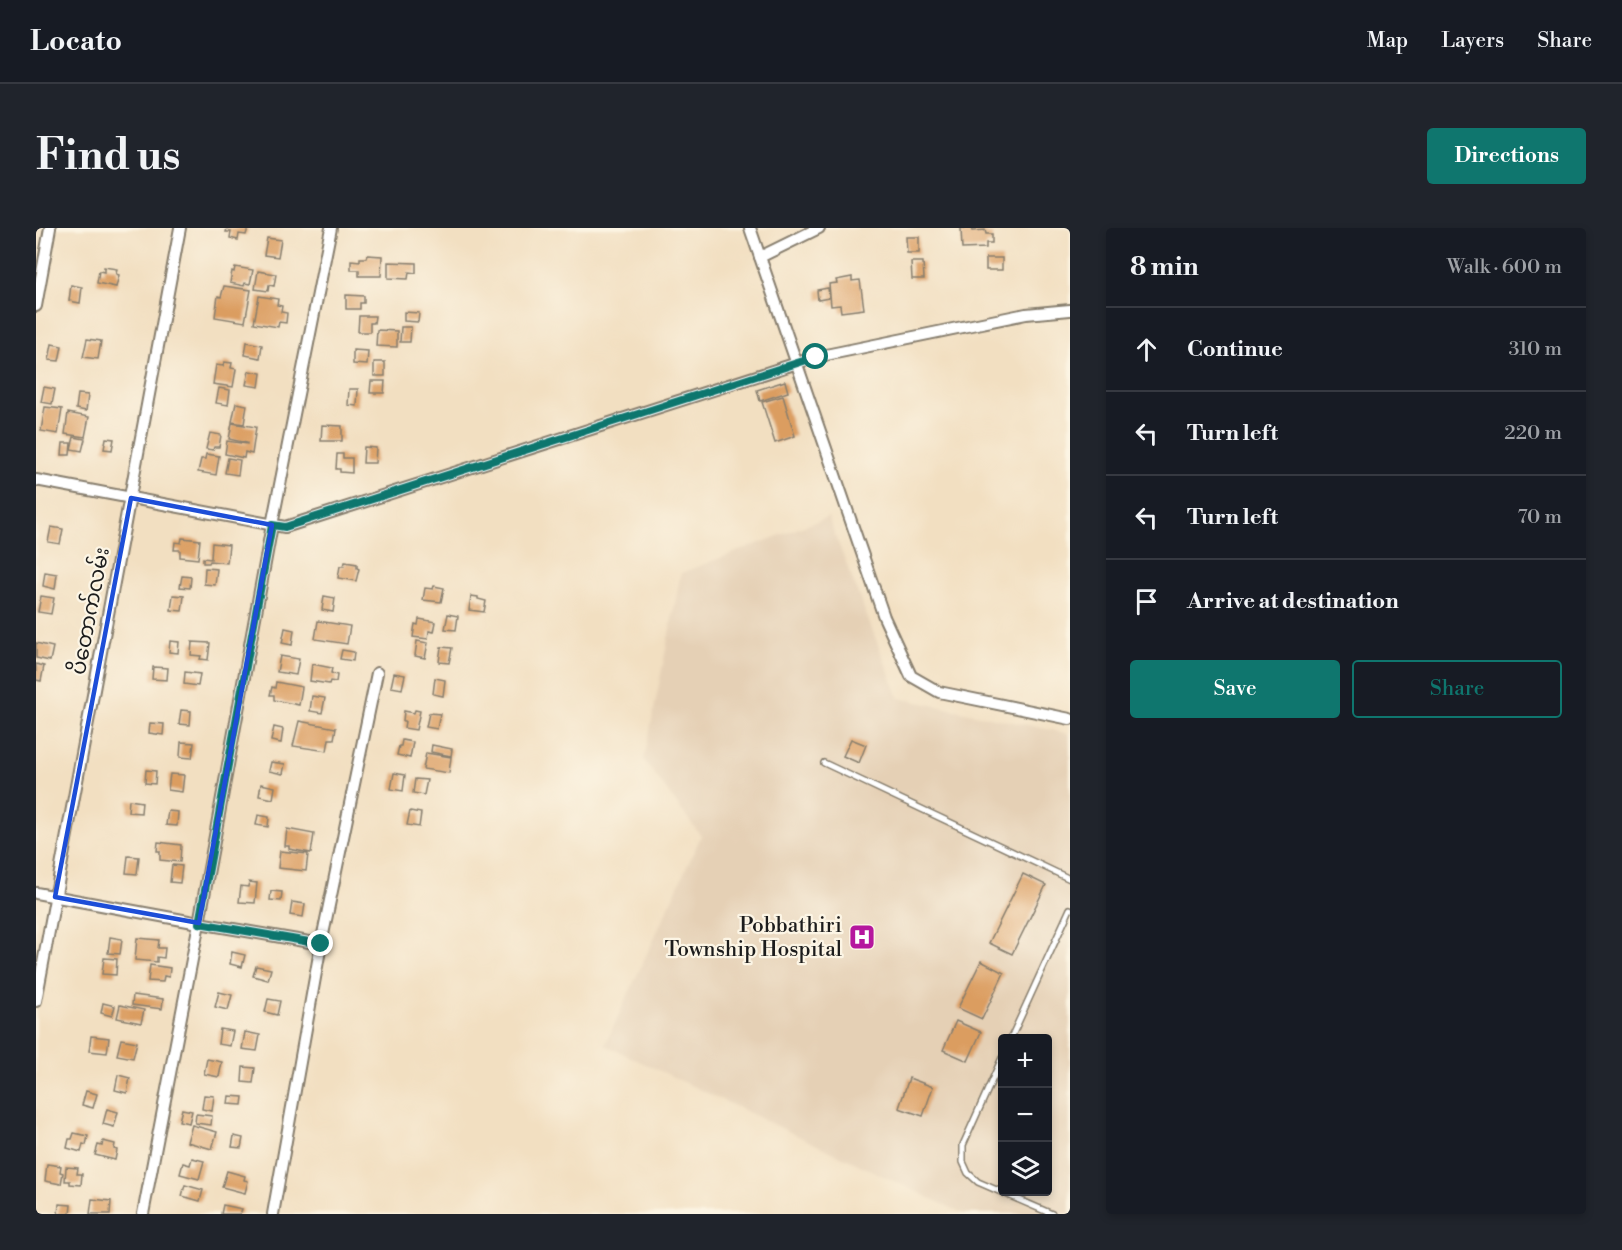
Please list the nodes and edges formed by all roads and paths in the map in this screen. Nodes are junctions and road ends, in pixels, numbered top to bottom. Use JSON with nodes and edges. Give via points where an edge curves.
{"nodes":[{"id":1,"x":50,"y":228,"type":"edge"},
{"id":2,"x":180,"y":228,"type":"edge"},
{"id":3,"x":330,"y":228,"type":"edge"},
{"id":4,"x":750,"y":228,"type":"edge"},
{"id":5,"x":819,"y":228,"type":"edge"},
{"id":6,"x":760,"y":257,"type":"junction"},
{"id":7,"x":36,"y":306,"type":"edge"},
{"id":8,"x":1070,"y":310,"type":"edge"},
{"id":9,"x":796,"y":363,"type":"junction"},
{"id":10,"x":36,"y":480,"type":"edge"},
{"id":11,"x":131,"y":498,"type":"junction"},
{"id":12,"x":272,"y":525,"type":"junction"},
{"id":13,"x":376,"y":674,"type":"dead end"},
{"id":14,"x":1070,"y":719,"type":"edge"},
{"id":15,"x":824,"y":763,"type":"dead end"},
{"id":16,"x":1070,"y":879,"type":"edge"},
{"id":17,"x":36,"y":893,"type":"edge"},
{"id":18,"x":55,"y":897,"type":"junction"},
{"id":19,"x":1070,"y":909,"type":"edge"},
{"id":20,"x":199,"y":923,"type":"junction"},
{"id":21,"x":321,"y":944,"type":"junction"},
{"id":22,"x":36,"y":1001,"type":"edge"},
{"id":23,"x":1013,"y":1034,"type":"edge"},
{"id":24,"x":998,"y":1067,"type":"edge"},
{"id":25,"x":143,"y":1214,"type":"edge"},
{"id":26,"x":273,"y":1214,"type":"edge"},
{"id":27,"x":1052,"y":1214,"type":"edge"}],
"edges":[{"from":1,"to":7,"type":"street"},
{"from":2,"to":11,"type":"street","name":"ပိတောက်လမ်း"},
{"from":3,"to":12,"type":"street"},
{"from":4,"to":6,"type":"street"},
{"from":5,"to":6,"type":"street"},
{"from":6,"to":9,"type":"street"},
{"from":8,"to":9,"type":"street","via":[[1026,314]]},
{"from":9,"to":12,"type":"street","via":[[285,527]]},
{"from":9,"to":14,"type":"street","via":[[884,617],[911,676],[939,692]]},
{"from":10,"to":11,"type":"street"},
{"from":11,"to":12,"type":"street"},
{"from":11,"to":18,"type":"street","name":"ပိတောက်လမ်း"},
{"from":12,"to":20,"type":"street"},
{"from":13,"to":21,"type":"street"},
{"from":15,"to":16,"type":"lane"},
{"from":17,"to":18,"type":"street"},
{"from":18,"to":20,"type":"street"},
{"from":18,"to":22,"type":"street","name":"ပိတောက်လမ်း"},
{"from":19,"to":23,"type":"lane"},
{"from":20,"to":21,"type":"street"},
{"from":20,"to":25,"type":"street"},
{"from":21,"to":26,"type":"street"},
{"from":24,"to":27,"type":"lane","via":[[963,1145],[963,1162],[978,1182]]}]}
